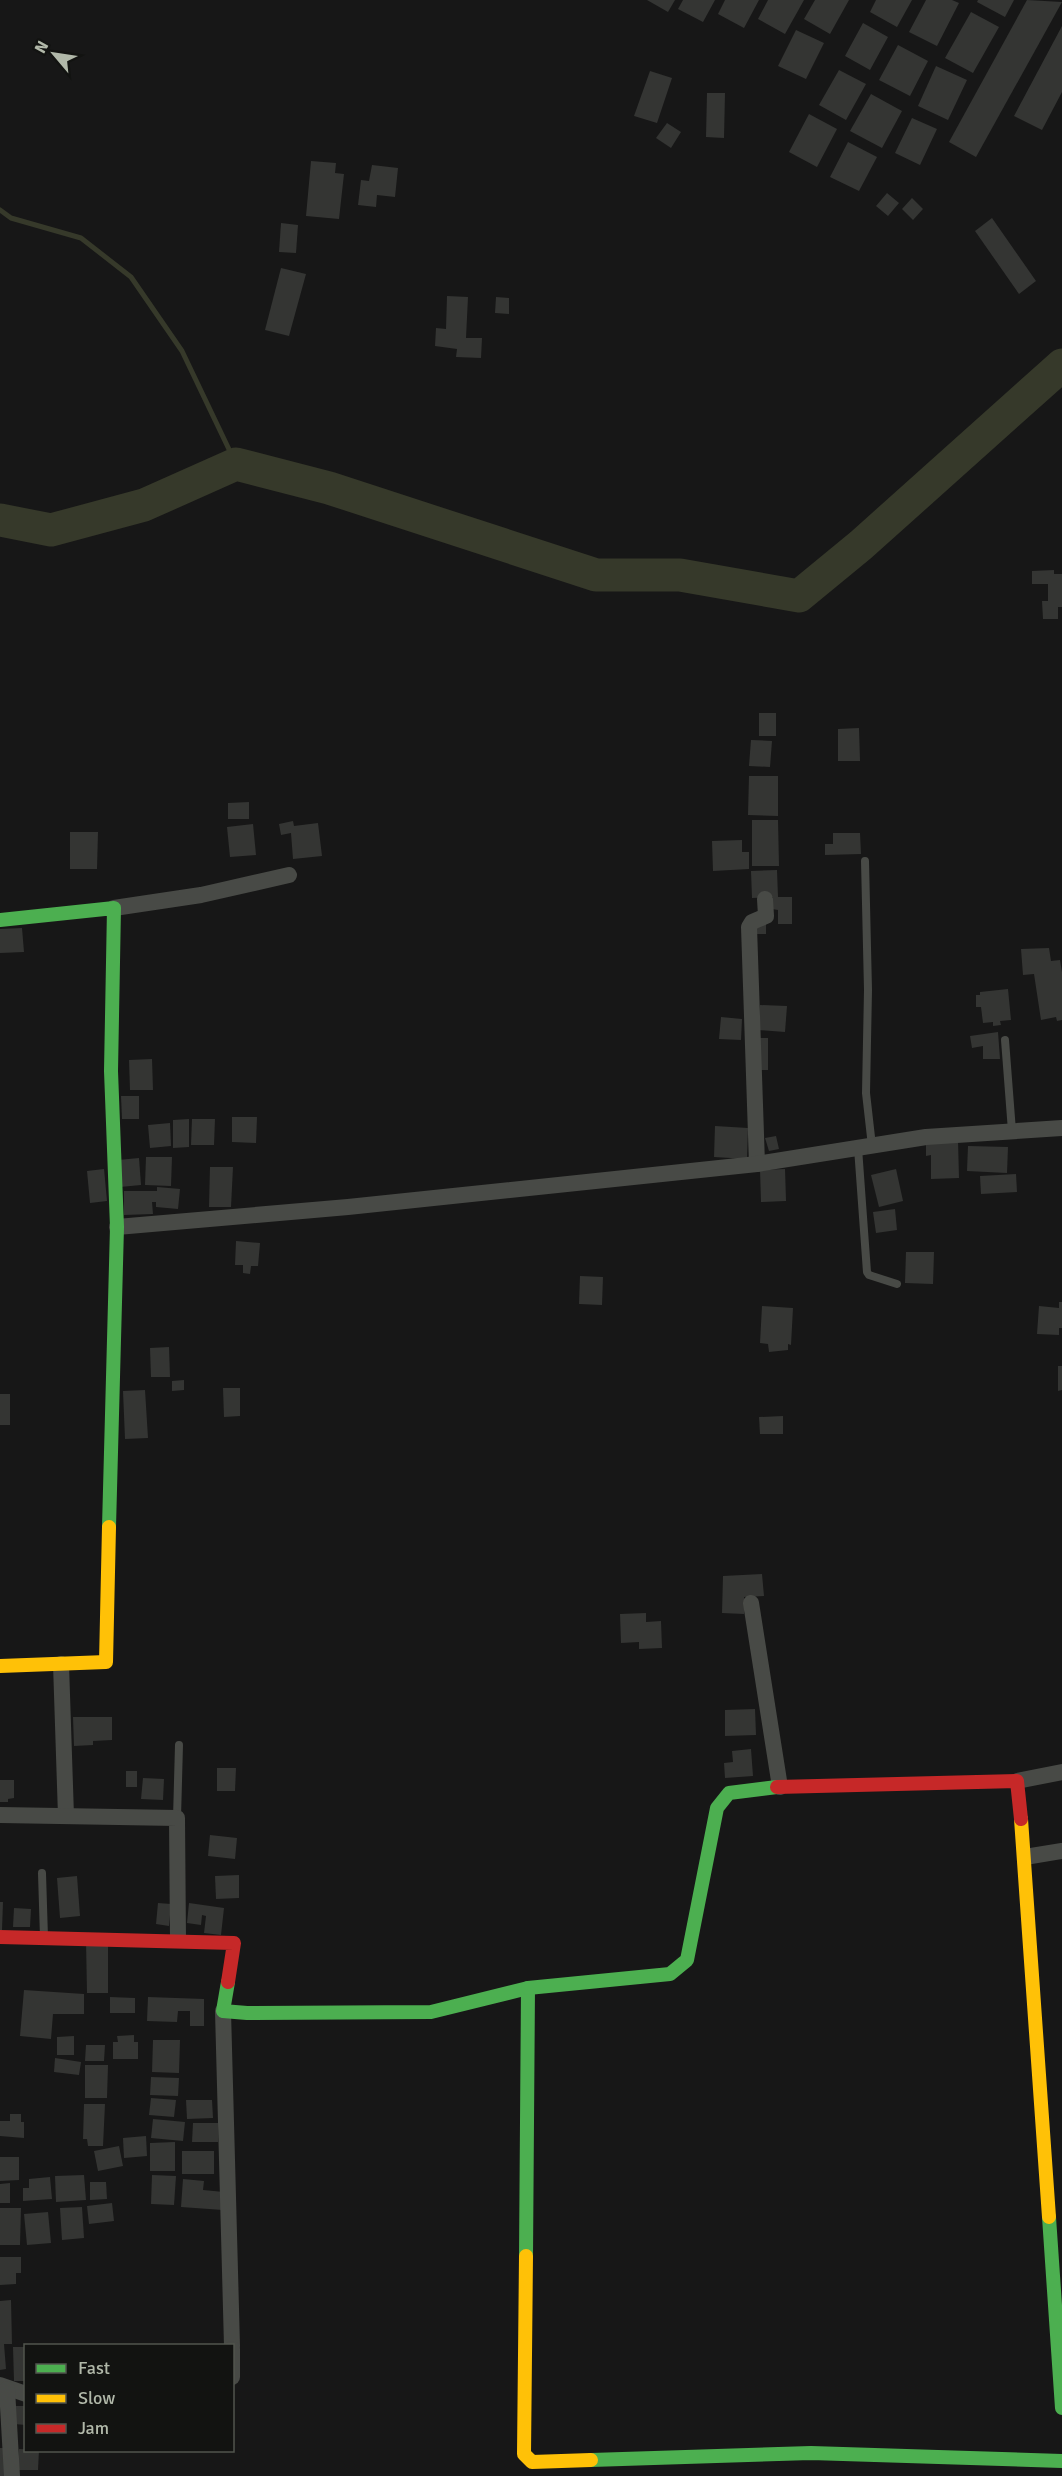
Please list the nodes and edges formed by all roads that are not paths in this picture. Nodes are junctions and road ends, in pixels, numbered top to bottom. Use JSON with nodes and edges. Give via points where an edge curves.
{"nodes":[{"id":1,"x":865,"y":861,"type":"dead end"},
{"id":2,"x":289,"y":875,"type":"dead end"},
{"id":3,"x":765,"y":899,"type":"dead end"},
{"id":4,"x":114,"y":908,"type":"junction"},
{"id":5,"x":0,"y":920,"type":"edge"},
{"id":6,"x":1005,"y":1040,"type":"dead end"},
{"id":7,"x":1062,"y":1128,"type":"edge"},
{"id":8,"x":1012,"y":1131,"type":"junction"},
{"id":9,"x":865,"y":1147,"type":"junction"},
{"id":10,"x":757,"y":1164,"type":"junction"},
{"id":11,"x":117,"y":1227,"type":"junction"},
{"id":12,"x":897,"y":1284,"type":"dead end"},
{"id":13,"x":751,"y":1603,"type":"dead end"},
{"id":14,"x":61,"y":1664,"type":"junction"},
{"id":15,"x":0,"y":1666,"type":"edge"},
{"id":16,"x":179,"y":1745,"type":"dead end"},
{"id":17,"x":1062,"y":1772,"type":"edge"},
{"id":18,"x":1017,"y":1781,"type":"junction"},
{"id":19,"x":780,"y":1787,"type":"junction"},
{"id":20,"x":0,"y":1815,"type":"edge"},
{"id":21,"x":66,"y":1816,"type":"junction"},
{"id":22,"x":177,"y":1818,"type":"junction"},
{"id":23,"x":1062,"y":1851,"type":"edge"},
{"id":24,"x":1025,"y":1857,"type":"junction"},
{"id":25,"x":42,"y":1874,"type":"dead end"},
{"id":26,"x":0,"y":1937,"type":"edge"},
{"id":27,"x":44,"y":1938,"type":"junction"},
{"id":28,"x":178,"y":1940,"type":"junction"},
{"id":29,"x":528,"y":1988,"type":"junction"},
{"id":30,"x":223,"y":2010,"type":"junction"},
{"id":31,"x":232,"y":2344,"type":"edge"},
{"id":32,"x":1060,"y":2353,"type":"edge"},
{"id":33,"x":4,"y":2387,"type":"edge"},
{"id":34,"x":24,"y":2393,"type":"edge"},
{"id":35,"x":1062,"y":2408,"type":"edge"},
{"id":36,"x":1062,"y":2462,"type":"edge"},
{"id":37,"x":12,"y":2476,"type":"edge"}],
"edges":[{"from":1,"to":9,"type":"lane"},
{"from":2,"to":4,"type":"street","via":[[201,895]]},
{"from":3,"to":10,"type":"street","via":[[766,916],[749,927]]},
{"from":4,"to":5,"type":"street"},
{"from":4,"to":11,"type":"street","via":[[111,1071]]},
{"from":6,"to":8,"type":"lane"},
{"from":7,"to":8,"type":"street"},
{"from":8,"to":9,"type":"street","via":[[926,1137]]},
{"from":9,"to":10,"type":"street"},
{"from":9,"to":12,"type":"lane","via":[[867,1272]]},
{"from":10,"to":11,"type":"street"},
{"from":11,"to":14,"type":"street","via":[[106,1662]]},
{"from":13,"to":19,"type":"street"},
{"from":14,"to":15,"type":"street"},
{"from":14,"to":21,"type":"street"},
{"from":16,"to":22,"type":"lane"},
{"from":17,"to":18,"type":"street"},
{"from":18,"to":19,"type":"street"},
{"from":18,"to":24,"type":"street"},
{"from":19,"to":29,"type":"street","via":[[729,1793],[717,1808],[687,1960],[670,1974]]},
{"from":20,"to":21,"type":"street"},
{"from":21,"to":22,"type":"street"},
{"from":22,"to":28,"type":"street"},
{"from":23,"to":24,"type":"street"},
{"from":24,"to":32,"type":"street"},
{"from":25,"to":27,"type":"lane"},
{"from":26,"to":27,"type":"street"},
{"from":27,"to":28,"type":"street"},
{"from":28,"to":30,"type":"street","via":[[234,1943]]},
{"from":29,"to":30,"type":"street","via":[[431,2012]]},
{"from":29,"to":36,"type":"street","via":[[524,2454],[532,2462],[812,2453]]},
{"from":30,"to":31,"type":"street"},
{"from":32,"to":35,"type":"street"},
{"from":33,"to":34,"type":"street"},
{"from":33,"to":37,"type":"street"}]}
